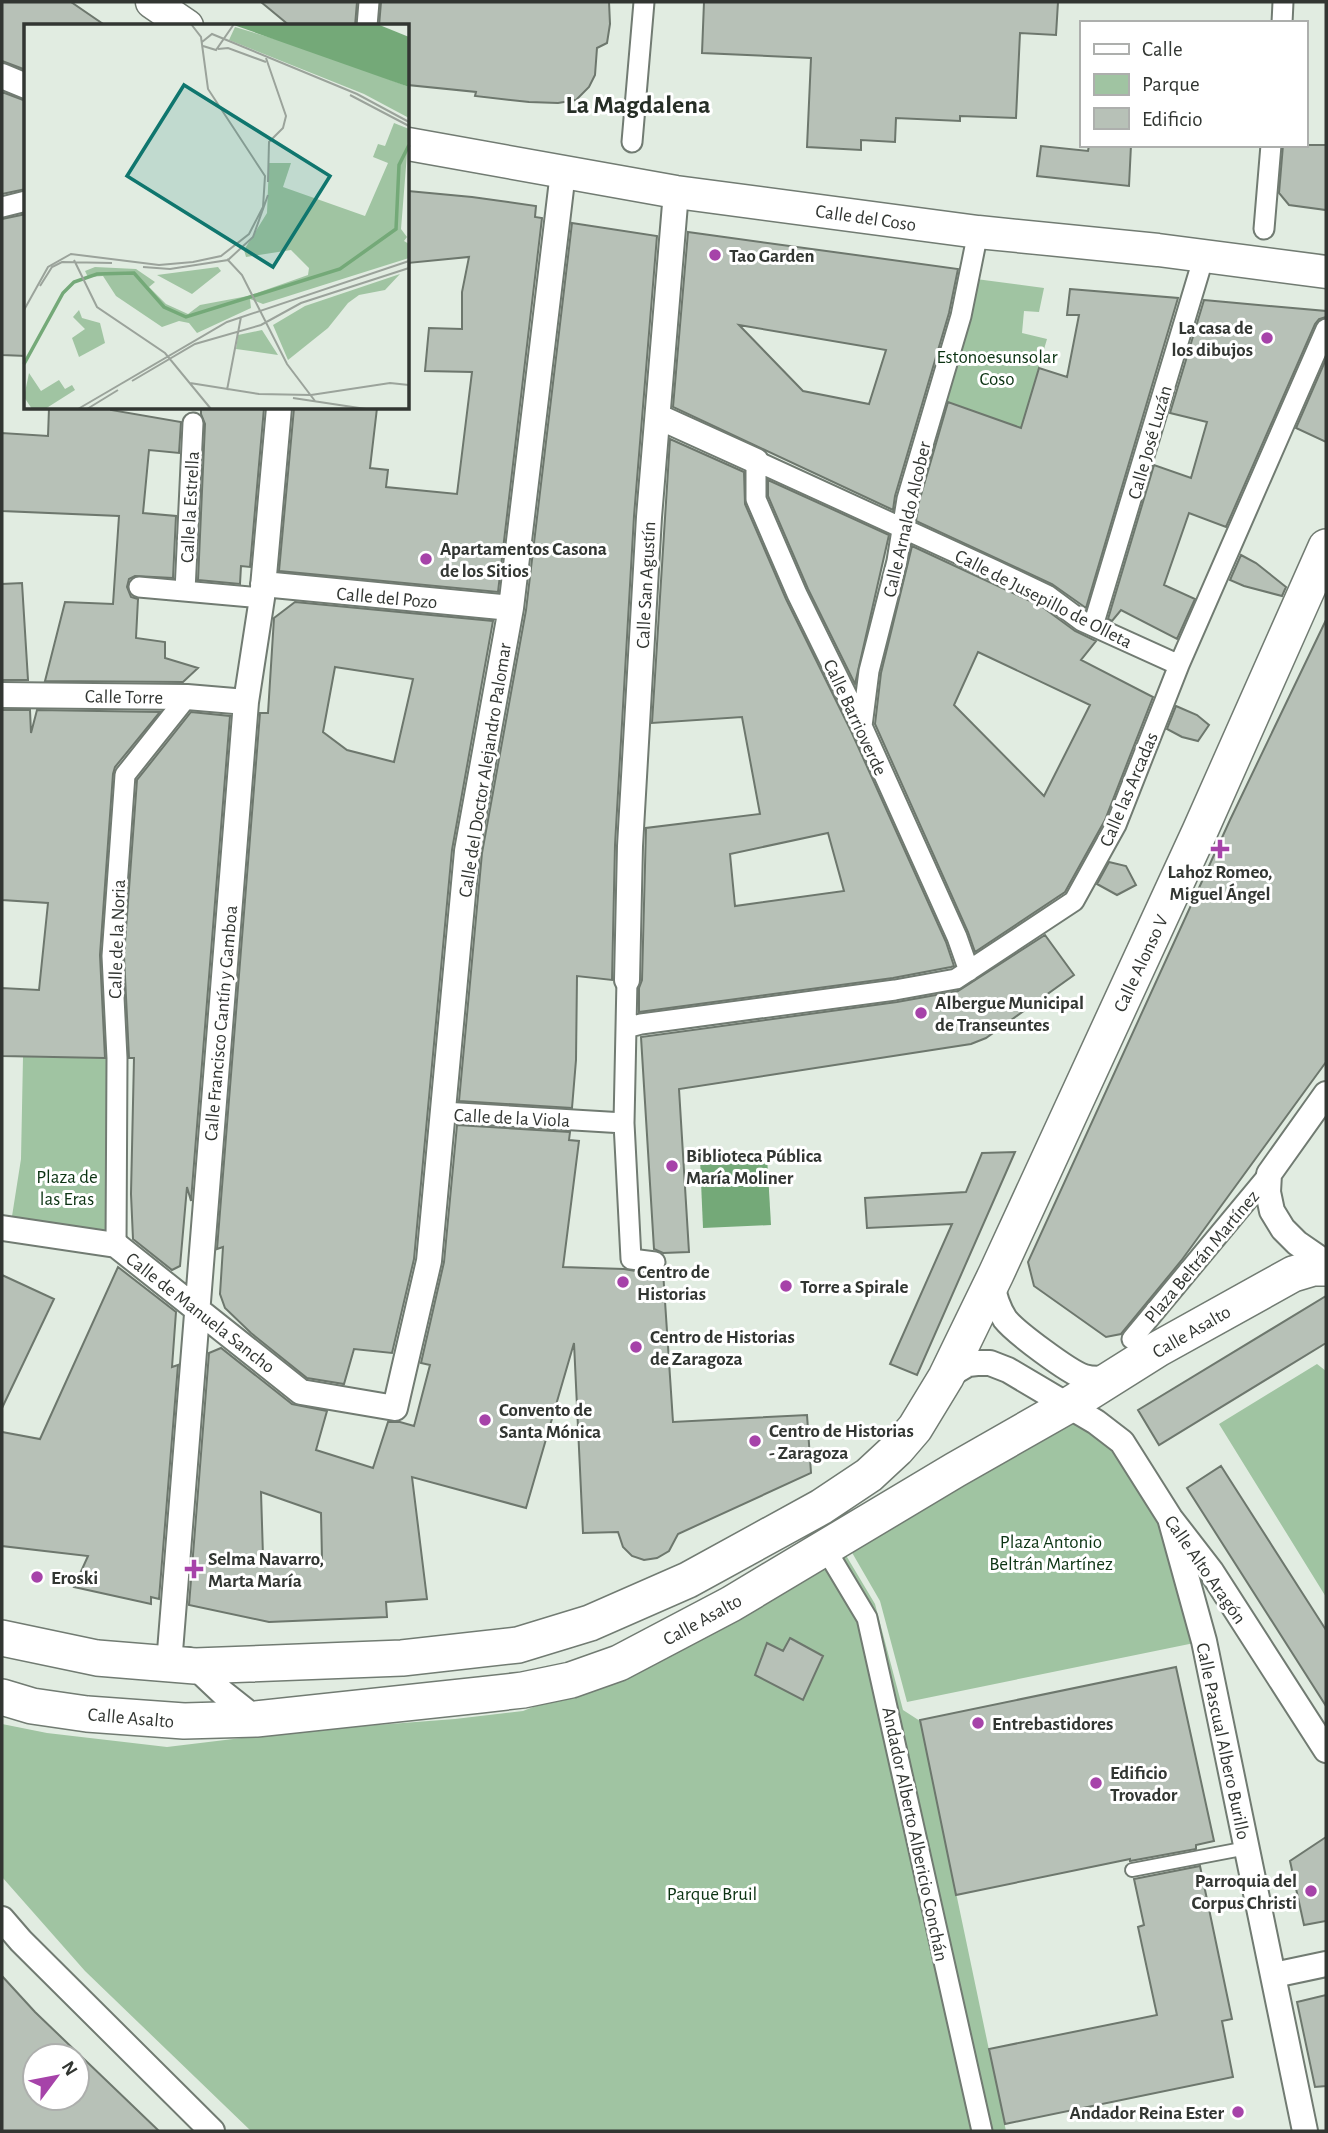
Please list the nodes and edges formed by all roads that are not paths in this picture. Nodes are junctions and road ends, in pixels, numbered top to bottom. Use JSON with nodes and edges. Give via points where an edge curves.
{"nodes":[{"id":1,"x":152,"y":2,"type":"edge"},
{"id":2,"x":369,"y":2,"type":"edge"},
{"id":3,"x":643,"y":2,"type":"edge"},
{"id":4,"x":1283,"y":2,"type":"edge"},
{"id":5,"x":1282,"y":21,"type":"edge"},
{"id":6,"x":184,"y":24,"type":"edge"},
{"id":7,"x":367,"y":24,"type":"edge"},
{"id":8,"x":2,"y":76,"type":"edge"},
{"id":9,"x":24,"y":85,"type":"edge"},
{"id":10,"x":632,"y":142,"type":"dead end"},
{"id":11,"x":410,"y":144,"type":"edge"},
{"id":12,"x":1271,"y":147,"type":"edge"},
{"id":13,"x":563,"y":172,"type":"junction"},
{"id":14,"x":676,"y":192,"type":"junction"},
{"id":15,"x":24,"y":201,"type":"edge"},
{"id":16,"x":2,"y":206,"type":"edge"},
{"id":17,"x":1264,"y":229,"type":"dead end"},
{"id":18,"x":978,"y":232,"type":"junction"},
{"id":19,"x":1204,"y":256,"type":"junction"},
{"id":20,"x":1326,"y":272,"type":"edge"},
{"id":21,"x":1326,"y":329,"type":"edge"},
{"id":22,"x":279,"y":410,"type":"edge"},
{"id":23,"x":659,"y":417,"type":"junction"},
{"id":24,"x":193,"y":423,"type":"dead end"},
{"id":25,"x":756,"y":461,"type":"junction"},
{"id":26,"x":901,"y":527,"type":"junction"},
{"id":27,"x":1326,"y":547,"type":"edge"},
{"id":28,"x":139,"y":587,"type":"dead end"},
{"id":29,"x":185,"y":591,"type":"junction"},
{"id":30,"x":262,"y":591,"type":"junction"},
{"id":31,"x":511,"y":608,"type":"junction"},
{"id":32,"x":1093,"y":626,"type":"junction"},
{"id":33,"x":1178,"y":665,"type":"junction"},
{"id":34,"x":2,"y":695,"type":"edge"},
{"id":35,"x":187,"y":697,"type":"junction"},
{"id":36,"x":246,"y":702,"type":"junction"},
{"id":37,"x":862,"y":726,"type":"junction"},
{"id":38,"x":969,"y":971,"type":"junction"},
{"id":39,"x":627,"y":980,"type":"joint"},
{"id":40,"x":633,"y":1026,"type":"junction"},
{"id":41,"x":1326,"y":1094,"type":"edge"},
{"id":42,"x":443,"y":1112,"type":"junction"},
{"id":43,"x":624,"y":1123,"type":"junction"},
{"id":44,"x":1269,"y":1174,"type":"junction"},
{"id":45,"x":2,"y":1228,"type":"edge"},
{"id":46,"x":116,"y":1245,"type":"junction"},
{"id":47,"x":655,"y":1262,"type":"dead end"},
{"id":48,"x":1326,"y":1266,"type":"edge"},
{"id":49,"x":992,"y":1283,"type":"junction"},
{"id":50,"x":197,"y":1309,"type":"junction"},
{"id":51,"x":1132,"y":1339,"type":"dead end"},
{"id":52,"x":946,"y":1377,"type":"junction"},
{"id":53,"x":1111,"y":1378,"type":"junction"},
{"id":54,"x":1069,"y":1405,"type":"junction"},
{"id":55,"x":395,"y":1408,"type":"joint"},
{"id":56,"x":1170,"y":1518,"type":"junction"},
{"id":57,"x":825,"y":1548,"type":"junction"},
{"id":58,"x":2,"y":1638,"type":"edge"},
{"id":59,"x":178,"y":1656,"type":"junction"},
{"id":60,"x":2,"y":1697,"type":"edge"},
{"id":61,"x":256,"y":1719,"type":"junction"},
{"id":62,"x":1326,"y":1750,"type":"edge"},
{"id":63,"x":1247,"y":1848,"type":"junction"},
{"id":64,"x":1132,"y":1870,"type":"dead end"},
{"id":65,"x":2,"y":1919,"type":"edge"},
{"id":66,"x":1326,"y":1964,"type":"edge"},
{"id":67,"x":1274,"y":1975,"type":"junction"},
{"id":68,"x":212,"y":2131,"type":"edge"},
{"id":69,"x":982,"y":2131,"type":"edge"},
{"id":70,"x":1305,"y":2131,"type":"edge"}],
"edges":[{"from":1,"to":6,"type":"street"},
{"from":2,"to":7,"type":"street"},
{"from":3,"to":10,"type":"street"},
{"from":4,"to":5,"type":"street"},
{"from":8,"to":9,"type":"street"},
{"from":11,"to":13,"type":"street","name":"Calle del Coso"},
{"from":12,"to":17,"type":"street"},
{"from":13,"to":14,"type":"street","name":"Calle del Coso"},
{"from":13,"to":31,"type":"street","name":"Calle del Doctor Alejandro Palomar"},
{"from":14,"to":18,"type":"street","name":"Calle del Coso"},
{"from":14,"to":23,"type":"street","name":"Calle San Agustín"},
{"from":15,"to":16,"type":"street"},
{"from":18,"to":19,"type":"street","name":"Calle del Coso"},
{"from":18,"to":26,"type":"street","name":"Calle Arnaldo Alcober","via":[[961,316]]},
{"from":19,"to":20,"type":"street","name":"Calle del Coso"},
{"from":19,"to":32,"type":"street","name":"Calle José Luzán"},
{"from":21,"to":33,"type":"street","name":"Calle las Arcadas"},
{"from":22,"to":30,"type":"street","name":"Calle Francisco Cantín y Gamboa"},
{"from":23,"to":25,"type":"street"},
{"from":23,"to":39,"type":"street","name":"Calle San Agustín","via":[[630,846]]},
{"from":24,"to":29,"type":"street","name":"Calle la Estrella"},
{"from":25,"to":26,"type":"street","name":"Calle de Jusepillo de Olleta"},
{"from":25,"to":37,"type":"street","name":"Calle Barrioverde","via":[[756,499]]},
{"from":26,"to":32,"type":"street","name":"Calle de Jusepillo de Olleta","via":[[1046,596]]},
{"from":26,"to":37,"type":"street","name":"Calle Arnaldo Alcober","via":[[869,671]]},
{"from":27,"to":49,"type":"main road","name":"Calle Alonso V"},
{"from":28,"to":29,"type":"street","name":"Calle del Pozo"},
{"from":29,"to":30,"type":"street","name":"Calle del Pozo"},
{"from":30,"to":31,"type":"street","name":"Calle del Pozo"},
{"from":30,"to":36,"type":"street","name":"Calle Francisco Cantín y Gamboa"},
{"from":31,"to":42,"type":"street","name":"Calle del Doctor Alejandro Palomar","via":[[467,851]]},
{"from":32,"to":33,"type":"street","name":"Calle de Jusepillo de Olleta"},
{"from":33,"to":38,"type":"street","name":"Calle las Arcadas","via":[[1116,825],[1074,901]]},
{"from":34,"to":35,"type":"street","name":"Calle Torre"},
{"from":35,"to":36,"type":"street","name":"Calle Torre"},
{"from":35,"to":46,"type":"street","name":"Calle de la Noria","via":[[125,775],[112,956],[117,1058]]},
{"from":36,"to":50,"type":"street","name":"Calle Francisco Cantín y Gamboa"},
{"from":37,"to":38,"type":"street","name":"Calle Barrioverde"},
{"from":38,"to":40,"type":"street","name":"Calle las Arcadas","via":[[956,979],[895,990]]},
{"from":39,"to":40,"type":"street"},
{"from":40,"to":43,"type":"street"},
{"from":41,"to":44,"type":"street"},
{"from":42,"to":43,"type":"street","name":"Calle de la Viola"},
{"from":42,"to":55,"type":"street","name":"Calle del Doctor Alejandro Palomar","via":[[429,1261]]},
{"from":43,"to":47,"type":"street","via":[[631,1259]]},
{"from":44,"to":48,"type":"street","via":[[1272,1211],[1297,1243]]},
{"from":44,"to":51,"type":"street","name":"Plaza Beltrán Martínez"},
{"from":45,"to":46,"type":"street","name":"Calle de Manuela Sancho"},
{"from":46,"to":50,"type":"street","name":"Calle de Manuela Sancho"},
{"from":48,"to":53,"type":"main road","name":"Calle Asalto","via":[[1293,1274]]},
{"from":49,"to":52,"type":"main road","name":"Calle Alonso V"},
{"from":49,"to":53,"type":"street","via":[[999,1307],[1016,1331],[1084,1377]]},
{"from":50,"to":55,"type":"street","name":"Calle de Manuela Sancho","via":[[302,1392]]},
{"from":50,"to":59,"type":"street","name":"Calle Francisco Cantín y Gamboa"},
{"from":52,"to":54,"type":"street","name":"Calle Alto Aragón","via":[[968,1364],[990,1363]]},
{"from":52,"to":59,"type":"main road","via":[[915,1428],[869,1475],[821,1507],[688,1580],[590,1623],[518,1645],[402,1658]]},
{"from":53,"to":54,"type":"main road","name":"Calle Asalto"},
{"from":54,"to":56,"type":"street","name":"Calle Alto Aragón","via":[[1122,1443]]},
{"from":54,"to":57,"type":"main road","name":"Calle Asalto"},
{"from":56,"to":62,"type":"street","name":"Calle Alto Aragón","via":[[1211,1571]]},
{"from":56,"to":63,"type":"street","name":"Calle Pascual Albero Burillo","via":[[1204,1641]]},
{"from":57,"to":61,"type":"main road","name":"Calle Asalto","via":[[661,1642],[571,1680],[523,1690]]},
{"from":57,"to":69,"type":"street","name":"Andador Alberto Albericio Conchán","via":[[870,1628]]},
{"from":58,"to":59,"type":"main road","via":[[97,1658]]},
{"from":59,"to":61,"type":"street"},
{"from":60,"to":61,"type":"main road","name":"Calle Asalto","via":[[32,1706],[140,1719]]},
{"from":63,"to":64,"type":"lane"},
{"from":63,"to":67,"type":"street","name":"Calle Pascual Albero Burillo"},
{"from":65,"to":68,"type":"street"},
{"from":66,"to":67,"type":"street"},
{"from":67,"to":70,"type":"street","name":"Calle Pascual Albero Burillo"}]}
